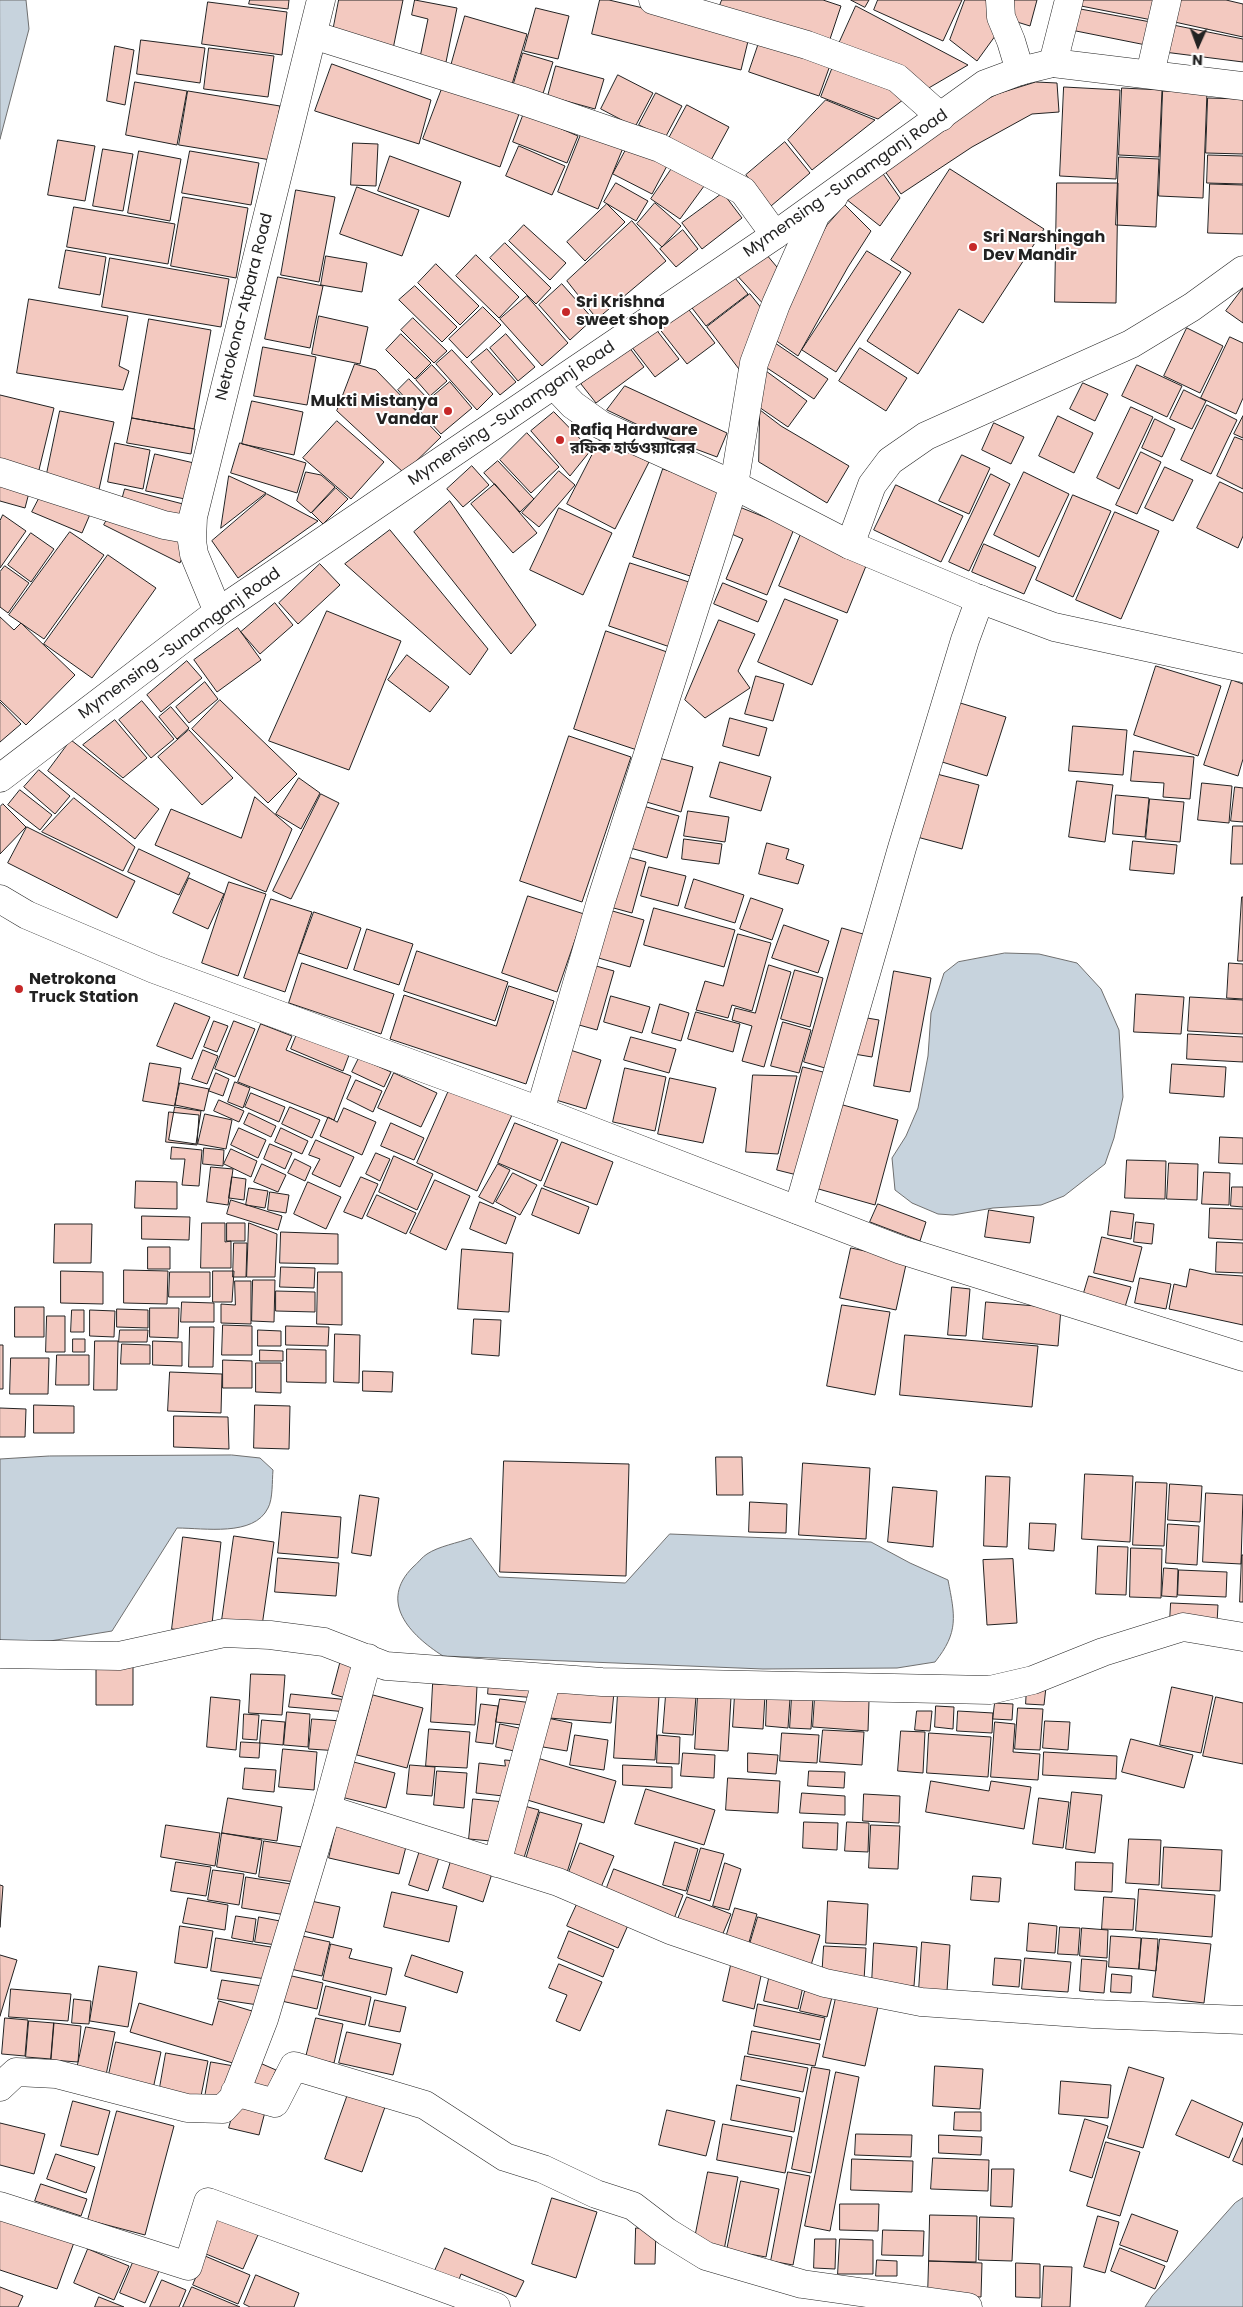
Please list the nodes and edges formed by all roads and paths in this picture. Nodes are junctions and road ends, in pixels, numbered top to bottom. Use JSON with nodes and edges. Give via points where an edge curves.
{"nodes":[{"id":1,"x":321,"y":0,"type":"edge"},
{"id":2,"x":653,"y":0,"type":"edge"},
{"id":3,"x":1000,"y":0,"type":"edge"},
{"id":4,"x":1069,"y":0,"type":"edge"},
{"id":5,"x":1167,"y":0,"type":"edge"},
{"id":6,"x":313,"y":35,"type":"junction"},
{"id":7,"x":1053,"y":63,"type":"junction"},
{"id":8,"x":1020,"y":71,"type":"junction"},
{"id":9,"x":1150,"y":74,"type":"junction"},
{"id":10,"x":1243,"y":86,"type":"edge"},
{"id":11,"x":941,"y":116,"type":"junction"},
{"id":12,"x":838,"y":191,"type":"junction"},
{"id":13,"x":775,"y":235,"type":"junction"},
{"id":14,"x":1243,"y":270,"type":"edge"},
{"id":15,"x":555,"y":386,"type":"junction"},
{"id":16,"x":0,"y":472,"type":"edge"},
{"id":17,"x":734,"y":485,"type":"junction"},
{"id":18,"x":192,"y":530,"type":"junction"},
{"id":19,"x":850,"y":545,"type":"junction"},
{"id":20,"x":980,"y":599,"type":"junction"},
{"id":21,"x":218,"y":612,"type":"junction"},
{"id":22,"x":1243,"y":668,"type":"edge"},
{"id":23,"x":0,"y":778,"type":"edge"},
{"id":24,"x":0,"y":899,"type":"edge"},
{"id":25,"x":540,"y":1112,"type":"junction"},
{"id":26,"x":798,"y":1210,"type":"junction"},
{"id":27,"x":1243,"y":1357,"type":"edge"},
{"id":28,"x":1243,"y":1637,"type":"edge"},
{"id":29,"x":0,"y":1654,"type":"edge"},
{"id":30,"x":368,"y":1658,"type":"junction"},
{"id":31,"x":547,"y":1678,"type":"junction"},
{"id":32,"x":327,"y":1809,"type":"junction"},
{"id":33,"x":497,"y":1863,"type":"junction"},
{"id":34,"x":1243,"y":2020,"type":"edge"},
{"id":35,"x":0,"y":2087,"type":"edge"},
{"id":36,"x":235,"y":2092,"type":"junction"},
{"id":37,"x":0,"y":2206,"type":"edge"},
{"id":38,"x":496,"y":2307,"type":"edge"},
{"id":39,"x":968,"y":2307,"type":"edge"}],
"edges":[{"from":1,"to":6,"type":"street","name":"Netrokona-Atpara Road"},
{"from":2,"to":11,"type":"street","via":[[807,45],[897,78]]},
{"from":3,"to":8,"type":"street","via":[[1001,16]]},
{"from":4,"to":7,"type":"street"},
{"from":5,"to":9,"type":"street"},
{"from":6,"to":13,"type":"street","via":[[660,148],[743,191]]},
{"from":6,"to":18,"type":"street","name":"Netrokona-Atpara Road"},
{"from":7,"to":8,"type":"street","name":"Mymensing -Sunamganj Road"},
{"from":7,"to":9,"type":"street","name":"Mymensing -Sunamganj Road"},
{"from":8,"to":11,"type":"street","name":"Mymensing -Sunamganj Road","via":[[986,84]]},
{"from":9,"to":10,"type":"street","name":"Mymensing -Sunamganj Road"},
{"from":11,"to":12,"type":"street","name":"Mymensing -Sunamganj Road"},
{"from":12,"to":13,"type":"street","name":"Mymensing -Sunamganj Road"},
{"from":12,"to":17,"type":"street","via":[[816,214],[764,332],[754,363]]},
{"from":13,"to":15,"type":"street","name":"Mymensing -Sunamganj Road"},
{"from":14,"to":19,"type":"street","via":[[1192,307],[1131,344],[926,436],[890,461],[872,485]]},
{"from":15,"to":17,"type":"street","via":[[573,405],[601,425]]},
{"from":15,"to":21,"type":"street","name":"Mymensing -Sunamganj Road"},
{"from":16,"to":18,"type":"street","via":[[164,526]]},
{"from":17,"to":19,"type":"street"},
{"from":17,"to":25,"type":"street","via":[[601,901]]},
{"from":18,"to":21,"type":"street","name":"Netrokona-Atpara Road","via":[[194,554]]},
{"from":19,"to":20,"type":"street"},
{"from":20,"to":22,"type":"street","via":[[1054,627]]},
{"from":20,"to":26,"type":"street","via":[[902,848]]},
{"from":21,"to":23,"type":"street","name":"Mymensing -Sunamganj Road"},
{"from":24,"to":25,"type":"street","via":[[27,915],[154,969]]},
{"from":25,"to":26,"type":"street"},
{"from":26,"to":27,"type":"street","via":[[901,1250]]},
{"from":28,"to":31,"type":"street","via":[[1183,1627],[1104,1652],[1032,1680],[990,1690],[602,1682]]},
{"from":29,"to":30,"type":"street","via":[[119,1656],[224,1633],[324,1642]]},
{"from":30,"to":31,"type":"street","via":[[386,1666]]},
{"from":30,"to":32,"type":"street"},
{"from":31,"to":33,"type":"street"},
{"from":32,"to":33,"type":"street"},
{"from":32,"to":36,"type":"street","via":[[264,2020]]},
{"from":33,"to":34,"type":"street","via":[[558,1882],[670,1930],[825,1983],[921,2002]]},
{"from":35,"to":36,"type":"street","via":[[16,2072],[56,2074],[187,2108],[207,2110],[222,2109]]},
{"from":36,"to":39,"type":"street","via":[[275,2103],[294,2066],[425,2105],[505,2156],[633,2206],[706,2256],[802,2284]]},
{"from":37,"to":38,"type":"street","via":[[188,2266],[208,2202]]}]}
